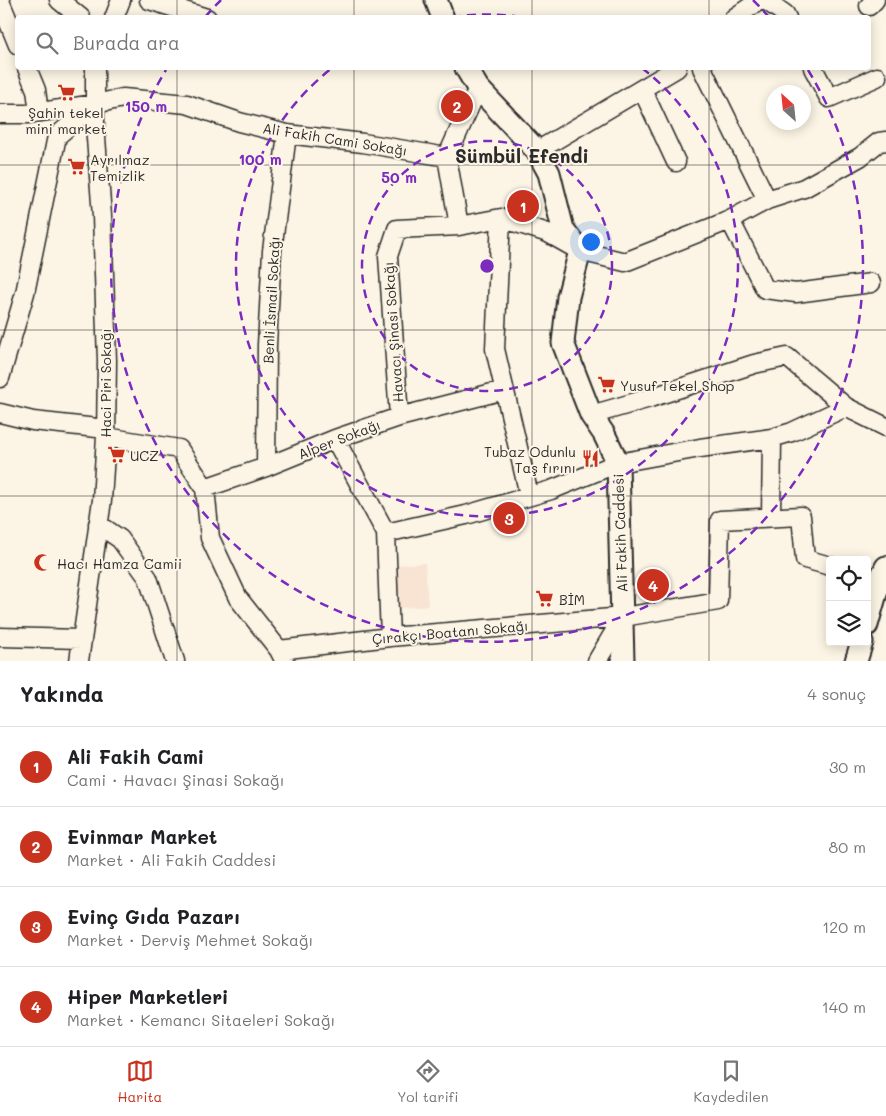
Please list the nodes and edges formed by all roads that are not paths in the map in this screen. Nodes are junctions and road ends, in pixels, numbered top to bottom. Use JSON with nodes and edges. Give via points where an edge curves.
{"nodes":[{"id":1,"x":59,"y":0,"type":"edge"},
{"id":2,"x":121,"y":0,"type":"edge"},
{"id":3,"x":149,"y":0,"type":"edge"},
{"id":4,"x":436,"y":0,"type":"edge"},
{"id":5,"x":760,"y":0,"type":"edge"},
{"id":6,"x":765,"y":0,"type":"edge"},
{"id":7,"x":0,"y":1,"type":"edge"},
{"id":8,"x":77,"y":15,"type":"edge"},
{"id":9,"x":115,"y":15,"type":"edge"},
{"id":10,"x":196,"y":15,"type":"edge"},
{"id":11,"x":442,"y":15,"type":"edge"},
{"id":12,"x":738,"y":15,"type":"edge"},
{"id":13,"x":786,"y":15,"type":"edge"},
{"id":14,"x":15,"y":38,"type":"edge"},
{"id":15,"x":28,"y":70,"type":"edge"},
{"id":16,"x":94,"y":70,"type":"edge"},
{"id":17,"x":467,"y":70,"type":"edge"},
{"id":18,"x":674,"y":70,"type":"edge"},
{"id":19,"x":703,"y":70,"type":"edge"},
{"id":20,"x":815,"y":70,"type":"edge"},
{"id":21,"x":877,"y":77,"type":"dead end"},
{"id":22,"x":478,"y":88,"type":"junction"},
{"id":23,"x":642,"y":88,"type":"junction"},
{"id":24,"x":96,"y":104,"type":"junction"},
{"id":25,"x":38,"y":112,"type":"junction"},
{"id":26,"x":0,"y":114,"type":"edge"},
{"id":27,"x":287,"y":134,"type":"junction"},
{"id":28,"x":886,"y":141,"type":"edge"},
{"id":29,"x":537,"y":151,"type":"junction"},
{"id":30,"x":447,"y":156,"type":"junction"},
{"id":31,"x":676,"y":162,"type":"dead end"},
{"id":32,"x":767,"y":200,"type":"junction"},
{"id":33,"x":500,"y":218,"type":"junction"},
{"id":34,"x":730,"y":220,"type":"junction"},
{"id":35,"x":459,"y":226,"type":"junction"},
{"id":36,"x":580,"y":251,"type":"junction"},
{"id":37,"x":872,"y":283,"type":"dead end"},
{"id":38,"x":0,"y":378,"type":"edge"},
{"id":39,"x":504,"y":390,"type":"junction"},
{"id":40,"x":846,"y":407,"type":"junction"},
{"id":41,"x":0,"y":413,"type":"edge"},
{"id":42,"x":591,"y":415,"type":"junction"},
{"id":43,"x":399,"y":417,"type":"junction"},
{"id":44,"x":886,"y":427,"type":"edge"},
{"id":45,"x":106,"y":433,"type":"junction"},
{"id":46,"x":772,"y":438,"type":"junction"},
{"id":47,"x":334,"y":439,"type":"junction"},
{"id":48,"x":618,"y":463,"type":"junction"},
{"id":49,"x":266,"y":467,"type":"junction"},
{"id":50,"x":205,"y":488,"type":"junction"},
{"id":51,"x":529,"y":495,"type":"junction"},
{"id":52,"x":771,"y":517,"type":"junction"},
{"id":53,"x":98,"y":524,"type":"junction"},
{"id":54,"x":386,"y":532,"type":"junction"},
{"id":55,"x":826,"y":565,"type":"edge"},
{"id":56,"x":878,"y":574,"type":"edge"},
{"id":57,"x":871,"y":606,"type":"edge"},
{"id":58,"x":622,"y":617,"type":"junction"},
{"id":59,"x":0,"y":636,"type":"edge"},
{"id":60,"x":390,"y":637,"type":"junction"},
{"id":61,"x":81,"y":639,"type":"junction"},
{"id":62,"x":861,"y":646,"type":"edge"},
{"id":63,"x":282,"y":655,"type":"edge"},
{"id":64,"x":79,"y":661,"type":"edge"},
{"id":65,"x":174,"y":661,"type":"edge"},
{"id":66,"x":596,"y":661,"type":"edge"},
{"id":67,"x":623,"y":661,"type":"edge"},
{"id":68,"x":856,"y":661,"type":"edge"}],
"edges":[{"from":1,"to":8,"type":"street"},
{"from":2,"to":9,"type":"street"},
{"from":3,"to":10,"type":"street"},
{"from":4,"to":11,"type":"street"},
{"from":5,"to":12,"type":"street"},
{"from":6,"to":13,"type":"street"},
{"from":7,"to":14,"type":"street"},
{"from":15,"to":25,"type":"street","via":[[36,90]]},
{"from":16,"to":24,"type":"street","name":"Haci Piri Sokağı"},
{"from":17,"to":22,"type":"street"},
{"from":18,"to":23,"type":"street"},
{"from":19,"to":32,"type":"street"},
{"from":20,"to":21,"type":"street","via":[[830,98]]},
{"from":22,"to":29,"type":"street"},
{"from":22,"to":30,"type":"street"},
{"from":23,"to":29,"type":"street"},
{"from":23,"to":31,"type":"street"},
{"from":24,"to":25,"type":"street","name":"Ali Fakih Cami Sokağı"},
{"from":24,"to":27,"type":"street","name":"Ali Fakih Cami Sokağı","via":[[123,98],[188,104]]},
{"from":24,"to":38,"type":"street","via":[[58,136],[25,293]]},
{"from":24,"to":45,"type":"street","name":"Haci Piri Sokağı","via":[[107,361]]},
{"from":25,"to":26,"type":"street","name":"Ali Fakih Cami Sokağı"},
{"from":27,"to":30,"type":"street","name":"Ali Fakih Cami Sokağı"},
{"from":27,"to":49,"type":"street","name":"Benli İsmail Sokağı","via":[[272,260],[267,345]]},
{"from":28,"to":32,"type":"street","name":"Havacı Şinasi Sokağı","via":[[879,142],[860,157],[804,188]]},
{"from":29,"to":36,"type":"street","via":[[549,174],[563,229]]},
{"from":30,"to":35,"type":"street"},
{"from":32,"to":34,"type":"street","name":"Havacı Şinasi Sokağı"},
{"from":33,"to":35,"type":"street","name":"Havacı Şinasi Sokağı"},
{"from":33,"to":36,"type":"street","name":"Havacı Şinasi Sokağı","via":[[548,233]]},
{"from":33,"to":39,"type":"street","via":[[495,349]]},
{"from":34,"to":36,"type":"street","name":"Havacı Şinasi Sokağı","via":[[625,262]]},
{"from":34,"to":37,"type":"street","via":[[765,290],[796,293]]},
{"from":35,"to":43,"type":"street","name":"Havacı Şinasi Sokağı","via":[[397,229],[388,256]]},
{"from":36,"to":42,"type":"street","name":"Ali Fakih Caddesi","via":[[568,297],[563,343]]},
{"from":39,"to":43,"type":"street","name":"Alper Sokağı"},
{"from":39,"to":51,"type":"street"},
{"from":40,"to":42,"type":"street","via":[[787,357],[754,364]]},
{"from":40,"to":44,"type":"street"},
{"from":40,"to":46,"type":"street"},
{"from":41,"to":45,"type":"street"},
{"from":42,"to":48,"type":"street","name":"Ali Fakih Caddesi"},
{"from":43,"to":47,"type":"street","name":"Alper Sokağı"},
{"from":45,"to":50,"type":"street","via":[[179,449]]},
{"from":45,"to":53,"type":"street","name":"Haci Piri Sokağı"},
{"from":46,"to":48,"type":"street"},
{"from":46,"to":52,"type":"street"},
{"from":47,"to":49,"type":"street","name":"Alper Sokağı"},
{"from":47,"to":54,"type":"street"},
{"from":48,"to":51,"type":"street","via":[[551,490]]},
{"from":48,"to":58,"type":"street","name":"Ali Fakih Caddesi"},
{"from":49,"to":50,"type":"street","name":"Alper Sokağı"},
{"from":50,"to":63,"type":"street","via":[[210,538],[214,547],[238,598]]},
{"from":51,"to":54,"type":"street","via":[[466,515]]},
{"from":52,"to":55,"type":"street","via":[[802,516],[805,559]]},
{"from":52,"to":58,"type":"street","name":"Çırakçı Boatanı Sokağı","via":[[720,520],[718,601]]},
{"from":53,"to":61,"type":"street","name":"Haci Piri Sokağı"},
{"from":53,"to":65,"type":"street","via":[[120,539],[148,578]]},
{"from":54,"to":60,"type":"street"},
{"from":56,"to":57,"type":"street"},
{"from":58,"to":60,"type":"street","name":"Çırakçı Boatanı Sokağı"},
{"from":58,"to":66,"type":"street"},
{"from":58,"to":67,"type":"street","name":"Ali Fakih Caddesi"},
{"from":59,"to":61,"type":"street"},
{"from":60,"to":63,"type":"street","name":"Çırakçı Boatanı Sokağı"},
{"from":61,"to":64,"type":"street","name":"Haci Piri Sokağı"},
{"from":62,"to":68,"type":"street"}]}
